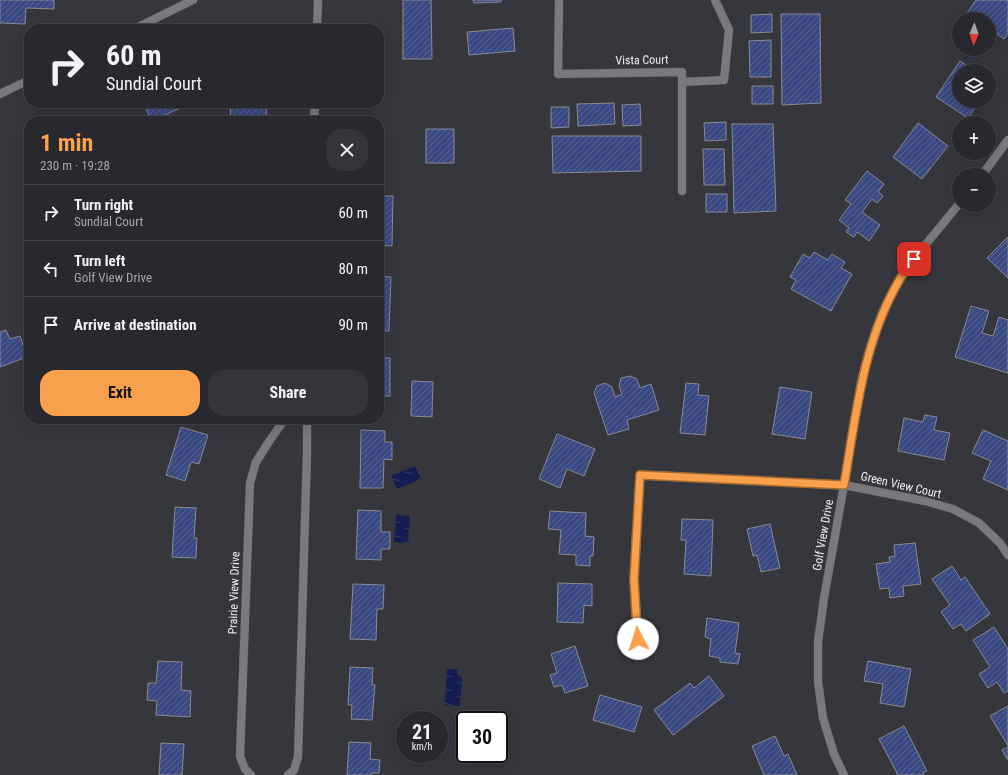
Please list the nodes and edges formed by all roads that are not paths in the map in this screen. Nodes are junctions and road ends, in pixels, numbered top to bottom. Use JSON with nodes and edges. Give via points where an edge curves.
{"nodes":[{"id":1,"x":193,"y":0,"type":"edge"},
{"id":2,"x":318,"y":0,"type":"edge"},
{"id":3,"x":559,"y":0,"type":"edge"},
{"id":4,"x":715,"y":0,"type":"edge"},
{"id":5,"x":144,"y":24,"type":"edge"},
{"id":6,"x":317,"y":24,"type":"edge"},
{"id":7,"x":24,"y":82,"type":"edge"},
{"id":8,"x":682,"y":82,"type":"junction"},
{"id":9,"x":0,"y":94,"type":"edge"},
{"id":10,"x":1008,"y":140,"type":"edge"},
{"id":11,"x":987,"y":168,"type":"edge"},
{"id":12,"x":682,"y":191,"type":"dead end"},
{"id":13,"x":952,"y":212,"type":"edge"},
{"id":14,"x":281,"y":424,"type":"edge"},
{"id":15,"x":307,"y":424,"type":"edge"},
{"id":16,"x":844,"y":485,"type":"junction"},
{"id":17,"x":1008,"y":554,"type":"edge"},
{"id":18,"x":638,"y":639,"type":"dead end"},
{"id":19,"x":251,"y":775,"type":"edge"},
{"id":20,"x":288,"y":775,"type":"edge"},
{"id":21,"x":844,"y":775,"type":"edge"}],
"edges":[{"from":1,"to":5,"type":"street"},
{"from":2,"to":6,"type":"street"},
{"from":3,"to":8,"type":"street","name":"Vista Court","via":[[558,74],[682,72]]},
{"from":4,"to":8,"type":"street","via":[[729,30],[724,80]]},
{"from":7,"to":9,"type":"street"},
{"from":8,"to":12,"type":"street"},
{"from":10,"to":11,"type":"street"},
{"from":13,"to":16,"type":"street","name":"Golf View Drive","via":[[900,278],[883,311],[862,377]]},
{"from":14,"to":19,"type":"street","name":"Prairie View Drive","via":[[256,462],[250,483],[240,756],[245,769]]},
{"from":15,"to":20,"type":"street","via":[[298,757],[294,770]]},
{"from":16,"to":17,"type":"street","name":"Green View Court","via":[[925,501],[952,510],[979,523]]},
{"from":16,"to":18,"type":"street","name":"Green View Court","via":[[640,475],[634,579]]},
{"from":16,"to":21,"type":"street","name":"Golf View Drive","via":[[818,642],[818,681],[823,718],[834,754]]}]}
